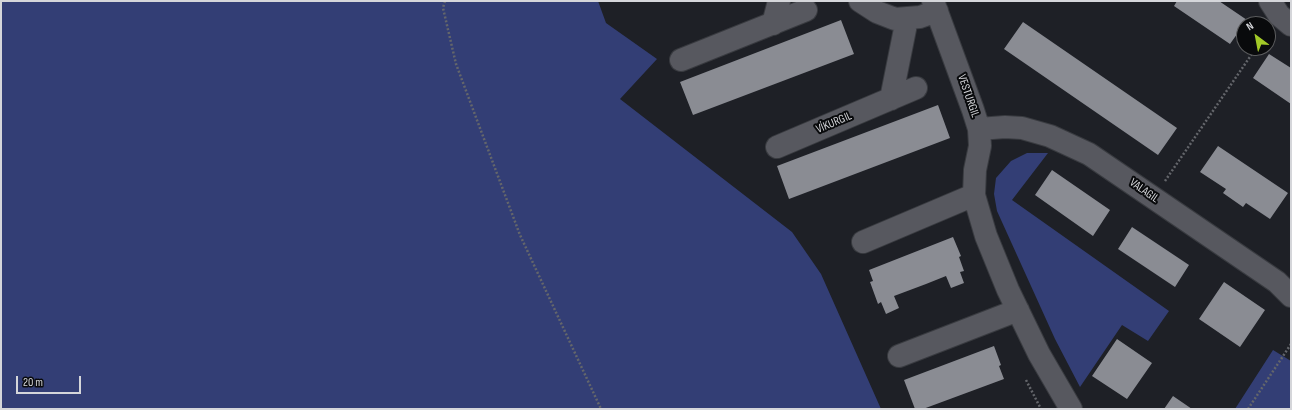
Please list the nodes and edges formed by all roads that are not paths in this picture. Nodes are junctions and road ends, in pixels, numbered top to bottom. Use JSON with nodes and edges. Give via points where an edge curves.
{"nodes":[{"id":1,"x":779,"y":1,"type":"edge"},
{"id":2,"x":860,"y":1,"type":"edge"},
{"id":3,"x":1270,"y":1,"type":"edge"},
{"id":4,"x":935,"y":6,"type":"edge"},
{"id":5,"x":806,"y":10,"type":"dead end"},
{"id":6,"x":907,"y":18,"type":"junction"},
{"id":7,"x":773,"y":24,"type":"junction"},
{"id":8,"x":1291,"y":25,"type":"edge"},
{"id":9,"x":681,"y":60,"type":"dead end"},
{"id":10,"x":916,"y":88,"type":"dead end"},
{"id":11,"x":891,"y":99,"type":"junction"},
{"id":12,"x":979,"y":129,"type":"junction"},
{"id":13,"x":777,"y":147,"type":"dead end"},
{"id":14,"x":974,"y":195,"type":"junction"},
{"id":15,"x":863,"y":242,"type":"dead end"},
{"id":16,"x":1291,"y":296,"type":"edge"},
{"id":17,"x":1018,"y":310,"type":"junction"},
{"id":18,"x":899,"y":356,"type":"dead end"},
{"id":19,"x":1064,"y":407,"type":"edge"}],
"edges":[{"from":1,"to":7,"type":"street"},
{"from":2,"to":6,"type":"street","via":[[877,12],[895,19]]},
{"from":3,"to":8,"type":"street","via":[[1279,15]]},
{"from":4,"to":6,"type":"street","via":[[920,17]]},
{"from":4,"to":12,"type":"street","name":"VESTURGIL"},
{"from":5,"to":7,"type":"street"},
{"from":6,"to":11,"type":"street"},
{"from":7,"to":9,"type":"street"},
{"from":10,"to":11,"type":"street","name":"VÍKURGIL"},
{"from":11,"to":13,"type":"street","name":"VÍKURGIL"},
{"from":12,"to":14,"type":"street","name":"VESTURGIL","via":[[980,146],[975,170]]},
{"from":12,"to":16,"type":"street","name":"VALAGIL","via":[[1022,128],[1050,136],[1089,154],[1277,282]]},
{"from":14,"to":15,"type":"street"},
{"from":14,"to":17,"type":"street","name":"VESTURGIL","via":[[986,236]]},
{"from":17,"to":18,"type":"street"},
{"from":17,"to":19,"type":"street","name":"VESTURGIL"}]}
